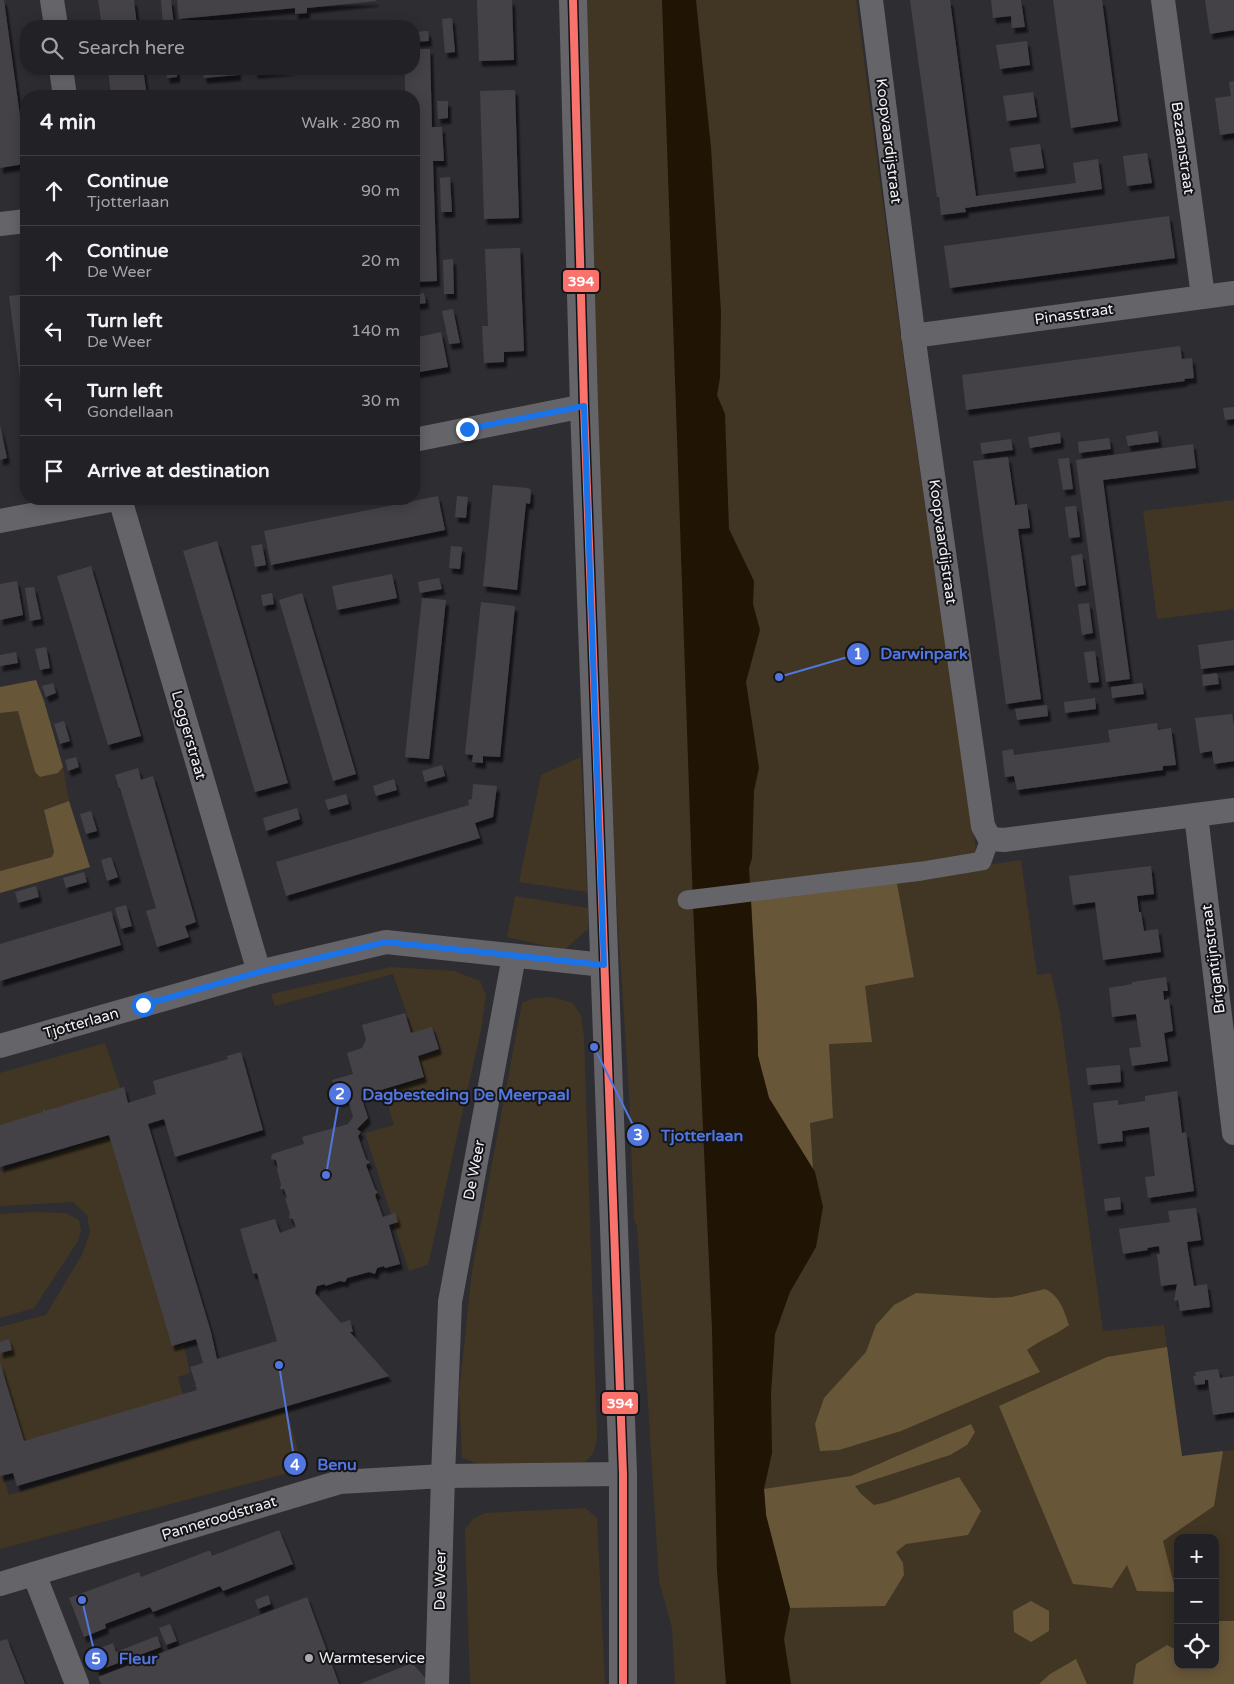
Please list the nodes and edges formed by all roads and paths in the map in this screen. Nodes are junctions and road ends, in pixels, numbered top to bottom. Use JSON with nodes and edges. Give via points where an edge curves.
{"nodes":[{"id":1,"x":52,"y":0,"type":"edge"},
{"id":2,"x":573,"y":0,"type":"edge"},
{"id":3,"x":871,"y":0,"type":"edge"},
{"id":4,"x":1163,"y":0,"type":"edge"},
{"id":5,"x":55,"y":20,"type":"edge"},
{"id":6,"x":63,"y":75,"type":"edge"},
{"id":7,"x":64,"y":90,"type":"edge"},
{"id":8,"x":20,"y":222,"type":"edge"},
{"id":9,"x":0,"y":224,"type":"edge"},
{"id":10,"x":1234,"y":293,"type":"edge"},
{"id":11,"x":1202,"y":296,"type":"junction"},
{"id":12,"x":913,"y":336,"type":"junction"},
{"id":13,"x":584,"y":406,"type":"junction"},
{"id":14,"x":420,"y":439,"type":"edge"},
{"id":15,"x":84,"y":505,"type":"edge"},
{"id":16,"x":122,"y":505,"type":"edge"},
{"id":17,"x":0,"y":521,"type":"edge"},
{"id":18,"x":1234,"y":810,"type":"edge"},
{"id":19,"x":1196,"y":815,"type":"junction"},
{"id":20,"x":990,"y":839,"type":"junction"},
{"id":21,"x":687,"y":900,"type":"dead end"},
{"id":22,"x":514,"y":956,"type":"junction"},
{"id":23,"x":604,"y":965,"type":"junction"},
{"id":24,"x":259,"y":972,"type":"junction"},
{"id":25,"x":0,"y":1046,"type":"edge"},
{"id":26,"x":1234,"y":1133,"type":"edge"},
{"id":27,"x":623,"y":1474,"type":"junction"},
{"id":28,"x":443,"y":1476,"type":"junction"},
{"id":29,"x":34,"y":1574,"type":"junction"},
{"id":30,"x":0,"y":1584,"type":"edge"},
{"id":31,"x":77,"y":1684,"type":"edge"},
{"id":32,"x":437,"y":1684,"type":"edge"},
{"id":33,"x":623,"y":1684,"type":"edge"}],
"edges":[{"from":1,"to":5,"type":"street"},
{"from":2,"to":13,"type":"street"},
{"from":3,"to":12,"type":"street","name":"Koopvaardijstraat"},
{"from":4,"to":11,"type":"street","name":"Bezaanstraat"},
{"from":6,"to":7,"type":"street"},
{"from":8,"to":9,"type":"street"},
{"from":10,"to":11,"type":"street","name":"Pinasstraat"},
{"from":11,"to":12,"type":"street","name":"Pinasstraat"},
{"from":12,"to":20,"type":"street","name":"Koopvaardijstraat","via":[[983,826]]},
{"from":13,"to":14,"type":"street"},
{"from":13,"to":23,"type":"street"},
{"from":15,"to":17,"type":"street"},
{"from":16,"to":24,"type":"street","name":"Loggerstraat"},
{"from":18,"to":19,"type":"street"},
{"from":19,"to":20,"type":"street","via":[[1004,840]]},
{"from":19,"to":26,"type":"street","name":"Brigantijnstraat"},
{"from":20,"to":21,"type":"street","via":[[982,861]]},
{"from":22,"to":23,"type":"street"},
{"from":22,"to":24,"type":"street","name":"Tjotterlaan","via":[[386,942]]},
{"from":22,"to":28,"type":"street","name":"De Weer","via":[[450,1302]]},
{"from":23,"to":27,"type":"street"},
{"from":24,"to":25,"type":"street","name":"Tjotterlaan"},
{"from":27,"to":28,"type":"street"},
{"from":27,"to":33,"type":"street"},
{"from":28,"to":29,"type":"street","name":"Panneroodstraat","via":[[340,1482]]},
{"from":28,"to":32,"type":"street","name":"De Weer"},
{"from":29,"to":30,"type":"street","name":"Panneroodstraat"},
{"from":29,"to":31,"type":"street"}]}
